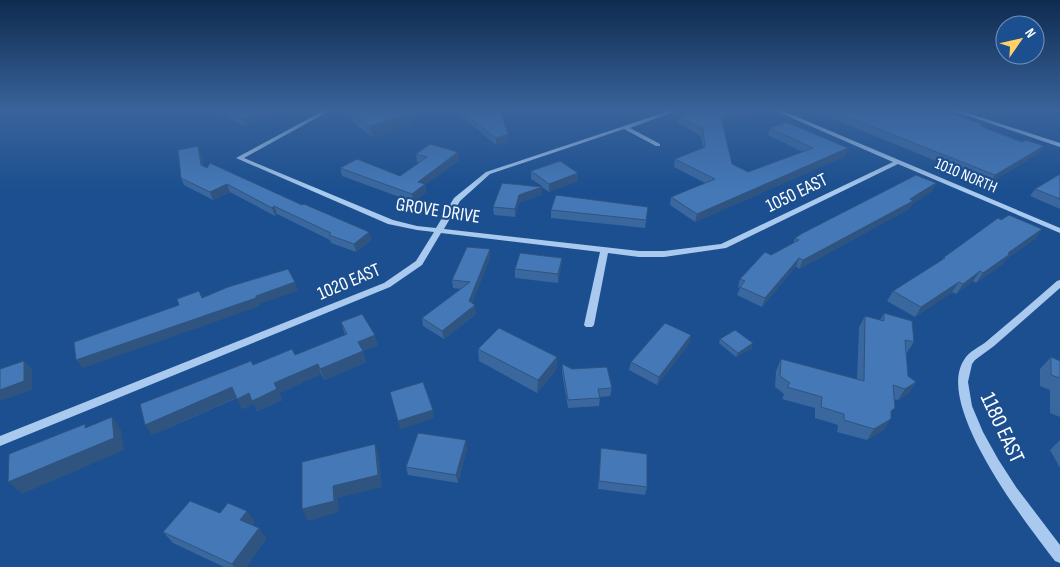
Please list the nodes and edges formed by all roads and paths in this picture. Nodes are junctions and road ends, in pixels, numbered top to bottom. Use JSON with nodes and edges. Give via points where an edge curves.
{"nodes":[{"id":1,"x":277,"y":137,"type":"edge"},
{"id":2,"x":593,"y":137,"type":"edge"},
{"id":3,"x":644,"y":137,"type":"edge"},
{"id":4,"x":841,"y":137,"type":"edge"},
{"id":5,"x":1037,"y":137,"type":"edge"},
{"id":6,"x":1057,"y":144,"type":"edge"},
{"id":7,"x":658,"y":145,"type":"dead end"},
{"id":8,"x":1060,"y":149,"type":"edge"},
{"id":9,"x":898,"y":162,"type":"junction"},
{"id":10,"x":439,"y":231,"type":"junction"},
{"id":11,"x":1060,"y":231,"type":"edge"},
{"id":12,"x":605,"y":250,"type":"junction"},
{"id":13,"x":710,"y":250,"type":"joint"},
{"id":14,"x":1060,"y":283,"type":"edge"},
{"id":15,"x":589,"y":325,"type":"dead end"},
{"id":16,"x":0,"y":441,"type":"edge"},
{"id":17,"x":1060,"y":556,"type":"edge"}],
"edges":[{"from":1,"to":10,"type":"street","name":"GROVE DRIVE","via":[[239,158],[391,222]]},
{"from":2,"to":10,"type":"street","name":"1020 EAST","via":[[488,173],[457,200]]},
{"from":3,"to":7,"type":"street"},
{"from":4,"to":9,"type":"street","name":"1010 NORTH"},
{"from":5,"to":6,"type":"street"},
{"from":6,"to":8,"type":"street"},
{"from":9,"to":11,"type":"street","name":"1010 NORTH"},
{"from":9,"to":13,"type":"street","name":"1050 EAST","via":[[734,242]]},
{"from":10,"to":12,"type":"street","name":"GROVE DRIVE"},
{"from":10,"to":16,"type":"street","name":"1020 EAST","via":[[419,263],[387,285]]},
{"from":12,"to":13,"type":"street","name":"GROVE DRIVE","via":[[664,254]]},
{"from":12,"to":15,"type":"street"},
{"from":14,"to":17,"type":"street","name":"1180 EAST","via":[[967,363],[962,389],[991,459],[1016,499]]}]}
